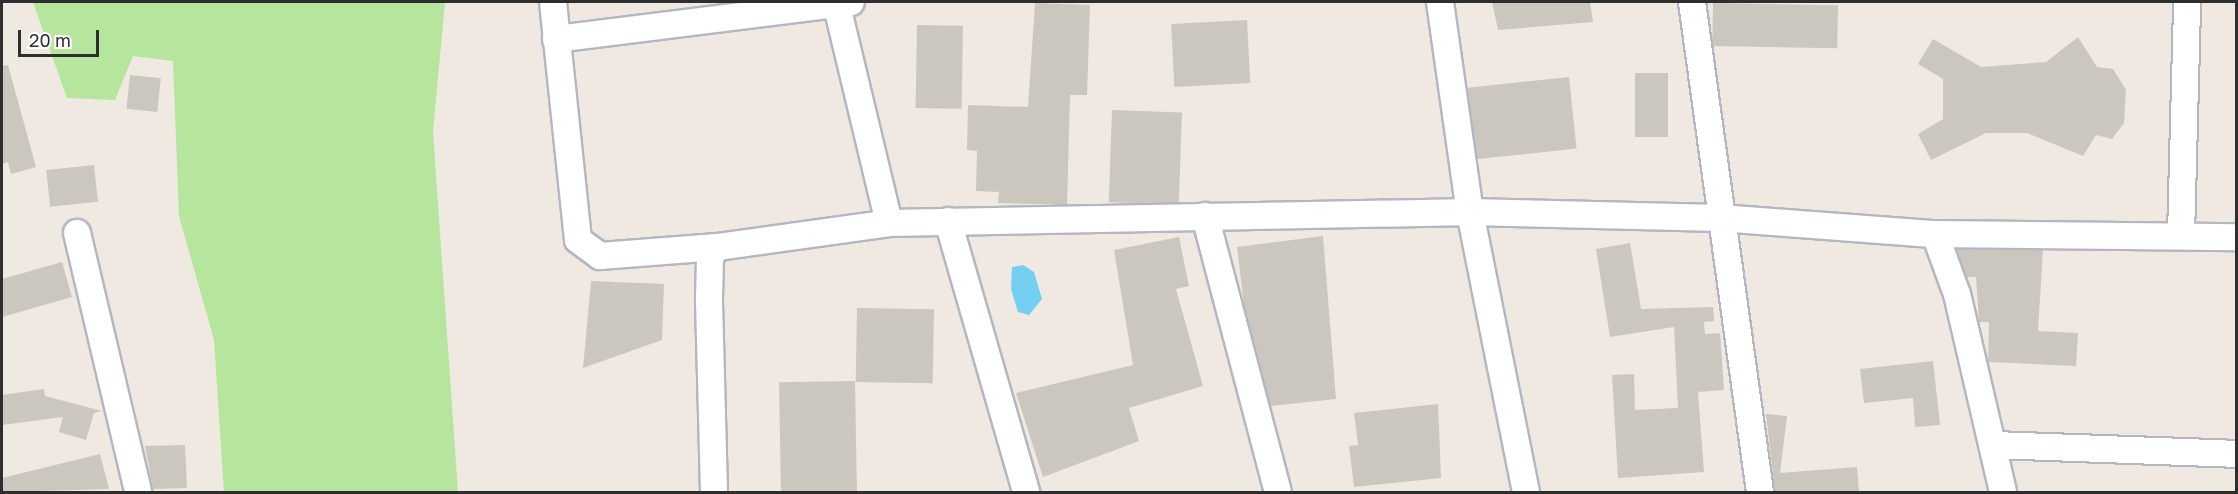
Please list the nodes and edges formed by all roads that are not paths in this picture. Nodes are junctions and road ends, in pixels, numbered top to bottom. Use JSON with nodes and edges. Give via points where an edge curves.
{"nodes":[{"id":1,"x":553,"y":2,"type":"edge"},
{"id":2,"x":841,"y":2,"type":"edge"},
{"id":3,"x":1440,"y":2,"type":"edge"},
{"id":4,"x":1692,"y":2,"type":"edge"},
{"id":5,"x":2187,"y":2,"type":"edge"},
{"id":6,"x":556,"y":39,"type":"junction"},
{"id":7,"x":1470,"y":212,"type":"junction"},
{"id":8,"x":1205,"y":216,"type":"junction"},
{"id":9,"x":1720,"y":218,"type":"junction"},
{"id":10,"x":948,"y":221,"type":"junction"},
{"id":11,"x":889,"y":223,"type":"junction"},
{"id":12,"x":77,"y":233,"type":"dead end"},
{"id":13,"x":1935,"y":234,"type":"junction"},
{"id":14,"x":2181,"y":236,"type":"junction"},
{"id":15,"x":2236,"y":237,"type":"edge"},
{"id":16,"x":717,"y":247,"type":"junction"},
{"id":17,"x":1994,"y":445,"type":"junction"},
{"id":18,"x":2236,"y":454,"type":"edge"},
{"id":19,"x":138,"y":492,"type":"edge"},
{"id":20,"x":714,"y":492,"type":"edge"},
{"id":21,"x":1026,"y":492,"type":"edge"},
{"id":22,"x":1278,"y":492,"type":"edge"},
{"id":23,"x":1526,"y":492,"type":"edge"},
{"id":24,"x":1760,"y":492,"type":"edge"},
{"id":25,"x":2002,"y":492,"type":"edge"}],
"edges":[{"from":1,"to":6,"type":"street"},
{"from":2,"to":6,"type":"street"},
{"from":2,"to":11,"type":"street"},
{"from":3,"to":7,"type":"street"},
{"from":4,"to":9,"type":"street"},
{"from":5,"to":14,"type":"street"},
{"from":6,"to":16,"type":"street","via":[[578,240],[600,255]]},
{"from":7,"to":8,"type":"street"},
{"from":7,"to":9,"type":"street"},
{"from":7,"to":23,"type":"street"},
{"from":8,"to":10,"type":"street"},
{"from":8,"to":22,"type":"street"},
{"from":9,"to":13,"type":"street"},
{"from":9,"to":24,"type":"street"},
{"from":10,"to":11,"type":"street"},
{"from":10,"to":21,"type":"street"},
{"from":11,"to":16,"type":"street"},
{"from":12,"to":19,"type":"street"},
{"from":13,"to":14,"type":"street"},
{"from":13,"to":17,"type":"street","via":[[1957,294]]},
{"from":14,"to":15,"type":"street"},
{"from":16,"to":20,"type":"street","via":[[710,257],[709,298]]},
{"from":17,"to":18,"type":"street"},
{"from":17,"to":25,"type":"street"}]}
